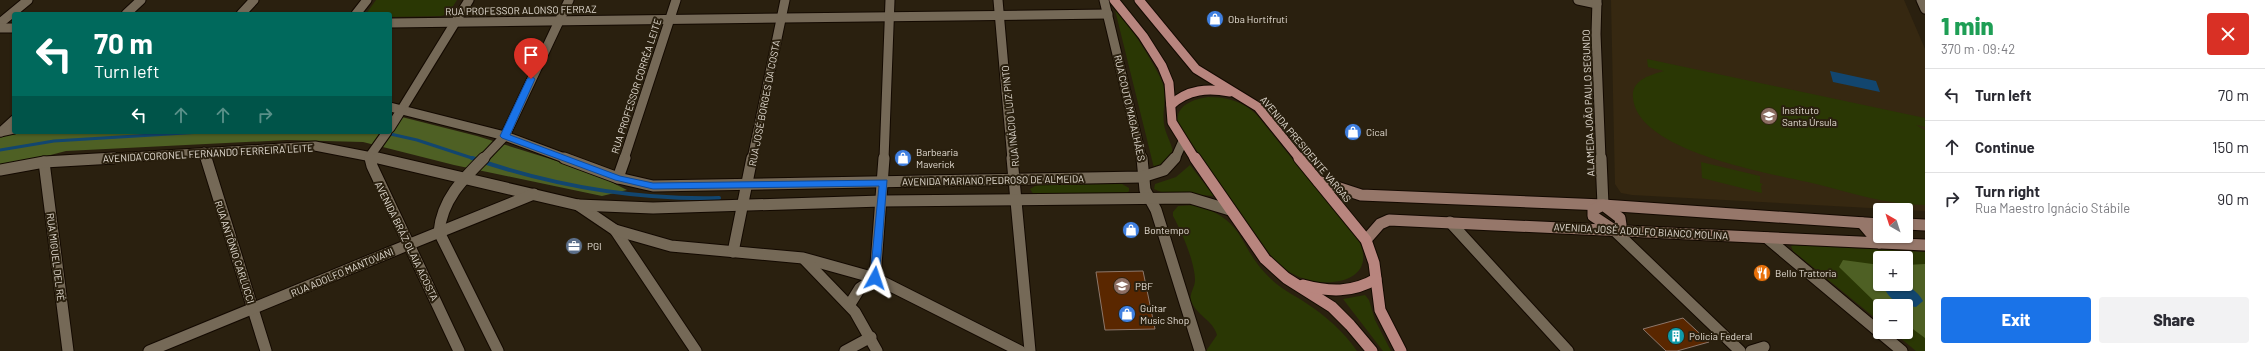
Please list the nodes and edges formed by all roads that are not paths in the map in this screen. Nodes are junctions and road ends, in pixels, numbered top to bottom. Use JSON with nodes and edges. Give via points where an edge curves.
{"nodes":[{"id":1,"x":28,"y":0,"type":"edge"},
{"id":2,"x":141,"y":0,"type":"edge"},
{"id":3,"x":254,"y":0,"type":"edge"},
{"id":4,"x":367,"y":0,"type":"edge"},
{"id":5,"x":469,"y":0,"type":"edge"},
{"id":6,"x":569,"y":0,"type":"edge"},
{"id":7,"x":676,"y":0,"type":"edge"},
{"id":8,"x":785,"y":0,"type":"edge"},
{"id":9,"x":890,"y":0,"type":"edge"},
{"id":10,"x":998,"y":0,"type":"edge"},
{"id":11,"x":1104,"y":0,"type":"edge"},
{"id":12,"x":1114,"y":0,"type":"edge"},
{"id":13,"x":1139,"y":0,"type":"edge"},
{"id":14,"x":1578,"y":0,"type":"edge"},
{"id":15,"x":1921,"y":0,"type":"edge"},
{"id":16,"x":1597,"y":2,"type":"edge"},
{"id":17,"x":1925,"y":9,"type":"edge"},
{"id":18,"x":13,"y":12,"type":"edge"},
{"id":19,"x":128,"y":12,"type":"edge"},
{"id":20,"x":243,"y":12,"type":"edge"},
{"id":21,"x":358,"y":12,"type":"edge"},
{"id":22,"x":12,"y":13,"type":"edge"},
{"id":23,"x":1108,"y":14,"type":"junction"},
{"id":24,"x":1000,"y":15,"type":"junction"},
{"id":25,"x":890,"y":16,"type":"junction"},
{"id":26,"x":781,"y":18,"type":"junction"},
{"id":27,"x":669,"y":19,"type":"junction"},
{"id":28,"x":558,"y":21,"type":"junction"},
{"id":29,"x":456,"y":22,"type":"junction"},
{"id":30,"x":0,"y":23,"type":"edge"},
{"id":31,"x":392,"y":23,"type":"edge"},
{"id":32,"x":0,"y":28,"type":"edge"},
{"id":33,"x":12,"y":28,"type":"edge"},
{"id":34,"x":1244,"y":97,"type":"junction"},
{"id":35,"x":1171,"y":105,"type":"junction"},
{"id":36,"x":392,"y":107,"type":"edge"},
{"id":37,"x":402,"y":109,"type":"junction"},
{"id":38,"x":12,"y":122,"type":"edge"},
{"id":39,"x":392,"y":126,"type":"edge"},
{"id":40,"x":12,"y":129,"type":"edge"},
{"id":41,"x":1,"y":132,"type":"edge"},
{"id":42,"x":385,"y":134,"type":"edge"},
{"id":43,"x":505,"y":136,"type":"junction"},
{"id":44,"x":1183,"y":141,"type":"junction"},
{"id":45,"x":204,"y":152,"type":"junction"},
{"id":46,"x":370,"y":156,"type":"junction"},
{"id":47,"x":44,"y":162,"type":"junction"},
{"id":48,"x":0,"y":170,"type":"edge"},
{"id":49,"x":1142,"y":177,"type":"junction"},
{"id":50,"x":467,"y":178,"type":"junction"},
{"id":51,"x":618,"y":178,"type":"junction"},
{"id":52,"x":1016,"y":179,"type":"junction"},
{"id":53,"x":1318,"y":181,"type":"junction"},
{"id":54,"x":883,"y":182,"type":"junction"},
{"id":55,"x":748,"y":185,"type":"junction"},
{"id":56,"x":534,"y":194,"type":"junction"},
{"id":57,"x":1148,"y":198,"type":"junction"},
{"id":58,"x":1018,"y":200,"type":"junction"},
{"id":59,"x":882,"y":201,"type":"junction"},
{"id":60,"x":578,"y":205,"type":"junction"},
{"id":61,"x":1603,"y":205,"type":"junction"},
{"id":62,"x":743,"y":206,"type":"junction"},
{"id":63,"x":1230,"y":210,"type":"junction"},
{"id":64,"x":1450,"y":222,"type":"junction"},
{"id":65,"x":1862,"y":223,"type":"junction"},
{"id":66,"x":1873,"y":224,"type":"edge"},
{"id":67,"x":1913,"y":224,"type":"edge"},
{"id":68,"x":1925,"y":225,"type":"edge"},
{"id":69,"x":615,"y":230,"type":"junction"},
{"id":70,"x":1614,"y":230,"type":"junction"},
{"id":71,"x":439,"y":232,"type":"junction"},
{"id":72,"x":1873,"y":235,"type":"edge"},
{"id":73,"x":1767,"y":238,"type":"junction"},
{"id":74,"x":1366,"y":240,"type":"junction"},
{"id":75,"x":1873,"y":243,"type":"edge"},
{"id":76,"x":1880,"y":243,"type":"edge"},
{"id":77,"x":410,"y":244,"type":"junction"},
{"id":78,"x":1925,"y":245,"type":"edge"},
{"id":79,"x":733,"y":252,"type":"junction"},
{"id":80,"x":803,"y":258,"type":"junction"},
{"id":81,"x":875,"y":278,"type":"junction"},
{"id":82,"x":1376,"y":279,"type":"junction"},
{"id":83,"x":1294,"y":282,"type":"junction"},
{"id":84,"x":850,"y":304,"type":"junction"},
{"id":85,"x":254,"y":310,"type":"junction"},
{"id":86,"x":871,"y":337,"type":"junction"},
{"id":87,"x":1764,"y":347,"type":"dead end"},
{"id":88,"x":68,"y":351,"type":"edge"},
{"id":89,"x":149,"y":351,"type":"edge"},
{"id":90,"x":266,"y":351,"type":"edge"},
{"id":91,"x":459,"y":351,"type":"edge"},
{"id":92,"x":498,"y":351,"type":"edge"},
{"id":93,"x":696,"y":351,"type":"edge"},
{"id":94,"x":845,"y":351,"type":"edge"},
{"id":95,"x":877,"y":351,"type":"edge"},
{"id":96,"x":1020,"y":351,"type":"edge"},
{"id":97,"x":1030,"y":351,"type":"edge"},
{"id":98,"x":1200,"y":351,"type":"edge"},
{"id":99,"x":1372,"y":351,"type":"edge"},
{"id":100,"x":1400,"y":351,"type":"edge"},
{"id":101,"x":1568,"y":351,"type":"edge"},
{"id":102,"x":1740,"y":351,"type":"edge"},
{"id":103,"x":1751,"y":351,"type":"edge"},
{"id":104,"x":1902,"y":351,"type":"edge"}],
"edges":[{"from":1,"to":18,"type":"street"},
{"from":2,"to":19,"type":"street"},
{"from":3,"to":20,"type":"street"},
{"from":4,"to":21,"type":"street"},
{"from":5,"to":29,"type":"street"},
{"from":6,"to":28,"type":"street"},
{"from":7,"to":27,"type":"street","name":"RUA PROFESSOR CORRÊA LEITE"},
{"from":8,"to":26,"type":"street","name":"RUA JOSÉ BORGES DA COSTA"},
{"from":9,"to":25,"type":"street"},
{"from":10,"to":24,"type":"street","name":"RUA INÁCIO LUIZ PINTO"},
{"from":11,"to":23,"type":"street","name":"RUA COUTO MAGALHÃES"},
{"from":12,"to":35,"type":"main road","via":[[1164,71],[1171,92]]},
{"from":13,"to":34,"type":"main road","name":"AVENIDA PRESIDENTE VARGAS","via":[[1196,69]]},
{"from":14,"to":16,"type":"street"},
{"from":15,"to":17,"type":"street"},
{"from":16,"to":61,"type":"street","name":"ALAMEDA JOÃO PAULO SEGUNDO"},
{"from":22,"to":30,"type":"street"},
{"from":23,"to":24,"type":"street","name":"RUA PROFESSOR ALONSO FERRAZ"},
{"from":23,"to":49,"type":"street","name":"RUA COUTO MAGALHÃES","via":[[1144,166]]},
{"from":24,"to":25,"type":"street","name":"RUA PROFESSOR ALONSO FERRAZ"},
{"from":24,"to":52,"type":"street","name":"RUA INÁCIO LUIZ PINTO"},
{"from":25,"to":26,"type":"street","name":"RUA PROFESSOR ALONSO FERRAZ"},
{"from":25,"to":54,"type":"street"},
{"from":26,"to":27,"type":"street","name":"RUA PROFESSOR ALONSO FERRAZ"},
{"from":26,"to":55,"type":"street","name":"RUA JOSÉ BORGES DA COSTA"},
{"from":27,"to":28,"type":"street","name":"RUA PROFESSOR ALONSO FERRAZ"},
{"from":27,"to":51,"type":"street","name":"RUA PROFESSOR CORRÊA LEITE"},
{"from":28,"to":29,"type":"street","name":"RUA PROFESSOR ALONSO FERRAZ"},
{"from":28,"to":43,"type":"street"},
{"from":29,"to":31,"type":"street","name":"RUA PROFESSOR ALONSO FERRAZ"},
{"from":29,"to":37,"type":"street"},
{"from":32,"to":33,"type":"street"},
{"from":34,"to":35,"type":"main road","via":[[1224,91],[1202,90],[1183,95]]},
{"from":34,"to":53,"type":"main road","name":"AVENIDA PRESIDENTE VARGAS","via":[[1264,115]]},
{"from":35,"to":44,"type":"main road","via":[[1171,122]]},
{"from":36,"to":37,"type":"street"},
{"from":37,"to":39,"type":"street"},
{"from":37,"to":43,"type":"street"},
{"from":38,"to":41,"type":"street"},
{"from":40,"to":41,"type":"street"},
{"from":42,"to":46,"type":"street"},
{"from":43,"to":50,"type":"street"},
{"from":43,"to":51,"type":"street"},
{"from":44,"to":49,"type":"street","name":"AVENIDA MARIANO PEDROSO DE ALMEIDA","via":[[1167,170]]},
{"from":44,"to":63,"type":"main road"},
{"from":45,"to":46,"type":"street","name":"AVENIDA CORONEL FERNANDO FERREIRA LEITE","via":[[315,146]]},
{"from":45,"to":47,"type":"street","name":"AVENIDA CORONEL FERNANDO FERREIRA LEITE"},
{"from":45,"to":85,"type":"street","name":"RUA ANTÔNIO CARLUCCI"},
{"from":46,"to":50,"type":"street","name":"AVENIDA CORONEL FERNANDO FERREIRA LEITE"},
{"from":46,"to":77,"type":"street","name":"AVENIDA BRÁZ OLAIA ACOSTA","via":[[376,176]]},
{"from":47,"to":48,"type":"street","name":"AVENIDA CORONEL FERNANDO FERREIRA LEITE"},
{"from":47,"to":88,"type":"street","name":"RUA MIGUEL DEL RÉ"},
{"from":49,"to":52,"type":"street","name":"AVENIDA MARIANO PEDROSO DE ALMEIDA"},
{"from":49,"to":57,"type":"street","name":"RUA COUTO MAGALHÃES"},
{"from":50,"to":56,"type":"street","name":"AVENIDA CORONEL FERNANDO FERREIRA LEITE"},
{"from":50,"to":71,"type":"street","via":[[446,202],[441,214]]},
{"from":51,"to":55,"type":"street","name":"AVENIDA MARIANO PEDROSO DE ALMEIDA","via":[[653,186]]},
{"from":52,"to":54,"type":"street","name":"AVENIDA MARIANO PEDROSO DE ALMEIDA"},
{"from":52,"to":58,"type":"street","name":"RUA INÁCIO LUIZ PINTO"},
{"from":53,"to":61,"type":"main road","via":[[1361,195]]},
{"from":53,"to":74,"type":"main road","name":"AVENIDA PRESIDENTE VARGAS"},
{"from":54,"to":55,"type":"street","name":"AVENIDA MARIANO PEDROSO DE ALMEIDA"},
{"from":54,"to":59,"type":"street"},
{"from":55,"to":62,"type":"street","name":"RUA JOSÉ BORGES DA COSTA"},
{"from":56,"to":60,"type":"street","name":"AVENIDA CORONEL FERNANDO FERREIRA LEITE"},
{"from":56,"to":71,"type":"street","name":"RUA ADOLFO MANTOVANI"},
{"from":57,"to":58,"type":"street","name":"AVENIDA MARIANO PEDROSO DE ALMEIDA"},
{"from":57,"to":63,"type":"street","name":"AVENIDA MARIANO PEDROSO DE ALMEIDA","via":[[1190,198]]},
{"from":57,"to":98,"type":"street","name":"RUA COUTO MAGALHÃES","via":[[1156,210]]},
{"from":58,"to":59,"type":"street","name":"AVENIDA MARIANO PEDROSO DE ALMEIDA"},
{"from":58,"to":97,"type":"street","name":"RUA INÁCIO LUIZ PINTO"},
{"from":59,"to":62,"type":"street","name":"AVENIDA MARIANO PEDROSO DE ALMEIDA"},
{"from":59,"to":81,"type":"street"},
{"from":60,"to":62,"type":"street","name":"AVENIDA MARIANO PEDROSO DE ALMEIDA","via":[[653,208]]},
{"from":60,"to":69,"type":"street"},
{"from":61,"to":65,"type":"main road"},
{"from":61,"to":70,"type":"main road","via":[[1620,218],[1621,224]]},
{"from":61,"to":70,"type":"main road","via":[[1593,210],[1593,216]]},
{"from":62,"to":79,"type":"street","name":"RUA JOSÉ BORGES DA COSTA"},
{"from":63,"to":83,"type":"main road","via":[[1268,263]]},
{"from":64,"to":70,"type":"main road","name":"AVENIDA JOSÉ ADOLFO BIANCO MOLINA"},
{"from":64,"to":74,"type":"main road","name":"AVENIDA JOSÉ ADOLFO BIANCO MOLINA","via":[[1389,220],[1380,224]]},
{"from":64,"to":101,"type":"street"},
{"from":65,"to":66,"type":"main road"},
{"from":65,"to":72,"type":"main road"},
{"from":67,"to":68,"type":"main road"},
{"from":69,"to":79,"type":"street","via":[[671,246]]},
{"from":69,"to":93,"type":"street"},
{"from":70,"to":73,"type":"main road","name":"AVENIDA JOSÉ ADOLFO BIANCO MOLINA"},
{"from":70,"to":102,"type":"street"},
{"from":71,"to":77,"type":"street","name":"RUA ADOLFO MANTOVANI"},
{"from":71,"to":92,"type":"street"},
{"from":73,"to":75,"type":"main road","name":"AVENIDA JOSÉ ADOLFO BIANCO MOLINA"},
{"from":73,"to":104,"type":"street"},
{"from":74,"to":82,"type":"main road","name":"AVENIDA PRESIDENTE VARGAS","via":[[1374,263]]},
{"from":76,"to":78,"type":"main road","name":"AVENIDA JOSÉ ADOLFO BIANCO MOLINA"},
{"from":77,"to":85,"type":"street","name":"RUA ADOLFO MANTOVANI"},
{"from":77,"to":91,"type":"street","name":"AVENIDA BRÁZ OLAIA ACOSTA"},
{"from":79,"to":80,"type":"street"},
{"from":80,"to":81,"type":"street"},
{"from":80,"to":84,"type":"street"},
{"from":81,"to":84,"type":"street","via":[[860,288]]},
{"from":81,"to":96,"type":"street"},
{"from":82,"to":83,"type":"main road","via":[[1360,287],[1340,291]]},
{"from":82,"to":100,"type":"main road","name":"AVENIDA PRESIDENTE VARGAS","via":[[1380,310]]},
{"from":83,"to":99,"type":"main road","via":[[1341,315]]},
{"from":84,"to":86,"type":"street"},
{"from":85,"to":89,"type":"street","name":"RUA ADOLFO MANTOVANI"},
{"from":85,"to":90,"type":"street","name":"RUA ANTÔNIO CARLUCCI"},
{"from":86,"to":94,"type":"street"},
{"from":86,"to":95,"type":"street"},
{"from":87,"to":103,"type":"street"}]}
